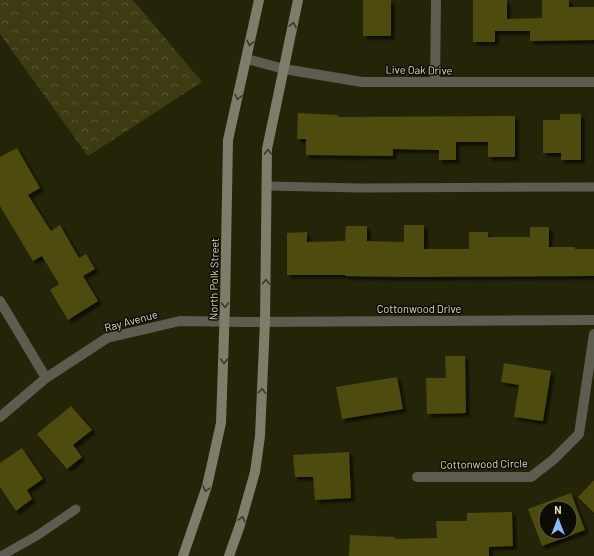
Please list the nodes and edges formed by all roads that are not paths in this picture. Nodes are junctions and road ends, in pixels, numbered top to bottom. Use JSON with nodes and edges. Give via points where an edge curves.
{"nodes":[{"id":1,"x":259,"y":0,"type":"edge"},
{"id":2,"x":298,"y":0,"type":"edge"},
{"id":3,"x":436,"y":0,"type":"edge"},
{"id":4,"x":247,"y":59,"type":"junction"},
{"id":5,"x":284,"y":69,"type":"junction"},
{"id":6,"x":435,"y":82,"type":"junction"},
{"id":7,"x":594,"y":82,"type":"edge"},
{"id":8,"x":268,"y":186,"type":"junction"},
{"id":9,"x":594,"y":187,"type":"edge"},
{"id":10,"x":0,"y":301,"type":"edge"},
{"id":11,"x":594,"y":320,"type":"edge"},
{"id":12,"x":265,"y":321,"type":"junction"},
{"id":13,"x":225,"y":322,"type":"junction"},
{"id":14,"x":244,"y":322,"type":"joint"},
{"id":15,"x":594,"y":334,"type":"edge"},
{"id":16,"x":46,"y":378,"type":"junction"},
{"id":17,"x":0,"y":417,"type":"edge"},
{"id":18,"x":417,"y":477,"type":"dead end"},
{"id":19,"x":76,"y":509,"type":"dead end"},
{"id":20,"x":1,"y":556,"type":"edge"},
{"id":21,"x":183,"y":556,"type":"edge"},
{"id":22,"x":229,"y":556,"type":"edge"}],
"edges":[{"from":1,"to":4,"type":"main road","name":"North Polk Street","one_way":true},
{"from":5,"to":2,"type":"main road","one_way":true},
{"from":3,"to":6,"type":"street"},
{"from":4,"to":5,"type":"street","name":"Live Oak Drive"},
{"from":4,"to":13,"type":"main road","name":"North Polk Street","one_way":true,"via":[[228,140]]},
{"from":5,"to":6,"type":"street","name":"Live Oak Drive","via":[[362,82]]},
{"from":8,"to":5,"type":"main road","one_way":true,"via":[[268,149]]},
{"from":6,"to":7,"type":"street","name":"Live Oak Drive"},
{"from":8,"to":9,"type":"lane"},
{"from":12,"to":8,"type":"main road","one_way":true},
{"from":10,"to":16,"type":"street"},
{"from":11,"to":12,"type":"street","name":"Cottonwood Drive"},
{"from":12,"to":14,"type":"street","name":"Cottonwood Drive"},
{"from":22,"to":12,"type":"main road","one_way":true,"via":[[255,472],[260,436]]},
{"from":13,"to":14,"type":"street","name":"Ray Avenue"},
{"from":13,"to":16,"type":"street","name":"Ray Avenue","via":[[180,321],[107,338]]},
{"from":13,"to":21,"type":"main road","name":"North Polk Street","one_way":true,"via":[[221,423],[206,486]]},
{"from":15,"to":18,"type":"street","name":"Cottonwood Circle","via":[[579,434],[554,459],[531,477]]},
{"from":16,"to":17,"type":"street","name":"Ray Avenue"},
{"from":19,"to":20,"type":"lane"}]}
